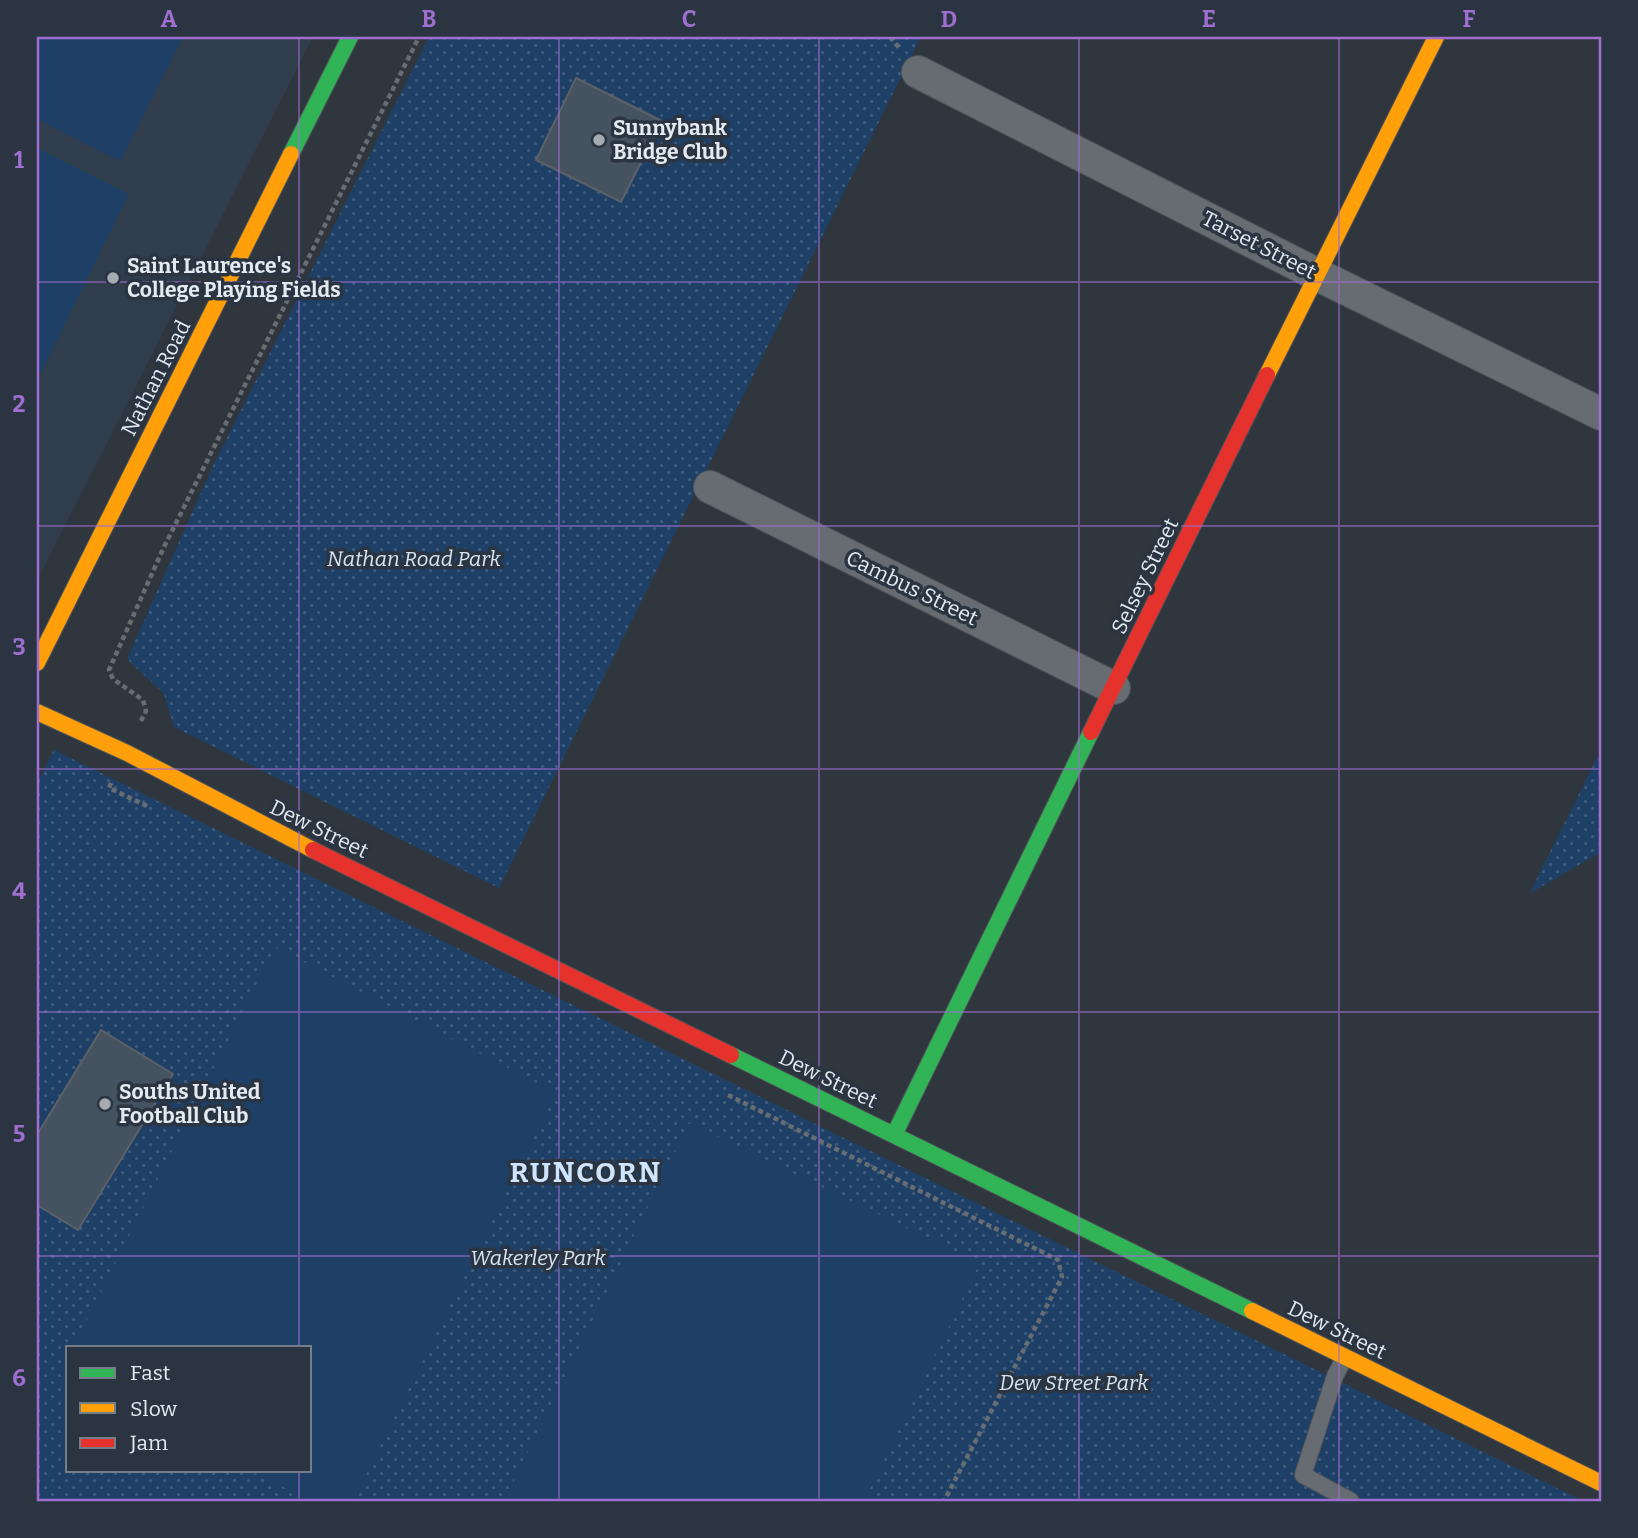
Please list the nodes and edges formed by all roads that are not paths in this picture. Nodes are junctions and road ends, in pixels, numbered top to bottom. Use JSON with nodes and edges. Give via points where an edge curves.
{"nodes":[{"id":1,"x":350,"y":37,"type":"edge"},
{"id":2,"x":1436,"y":37,"type":"edge"},
{"id":3,"x":918,"y":72,"type":"dead end"},
{"id":4,"x":1316,"y":274,"type":"junction"},
{"id":5,"x":1601,"y":414,"type":"edge"},
{"id":6,"x":710,"y":487,"type":"dead end"},
{"id":7,"x":37,"y":663,"type":"edge"},
{"id":8,"x":1114,"y":688,"type":"junction"},
{"id":9,"x":37,"y":712,"type":"edge"},
{"id":10,"x":894,"y":1135,"type":"junction"},
{"id":11,"x":1345,"y":1357,"type":"junction"},
{"id":12,"x":1601,"y":1483,"type":"edge"},
{"id":13,"x":1351,"y":1501,"type":"edge"}],
"edges":[{"from":1,"to":7,"type":"street","name":"Nathan Road"},
{"from":2,"to":4,"type":"street","name":"Selsey Street"},
{"from":3,"to":4,"type":"street","name":"Tarset Street"},
{"from":4,"to":5,"type":"street","name":"Tarset Street"},
{"from":4,"to":8,"type":"street","name":"Selsey Street"},
{"from":6,"to":8,"type":"street","name":"Cambus Street"},
{"from":8,"to":10,"type":"street","name":"Selsey Street"},
{"from":9,"to":10,"type":"street","name":"Dew Street"},
{"from":10,"to":11,"type":"street","name":"Dew Street"},
{"from":11,"to":12,"type":"street","name":"Dew Street"},
{"from":11,"to":13,"type":"lane","via":[[1303,1475]]}]}
